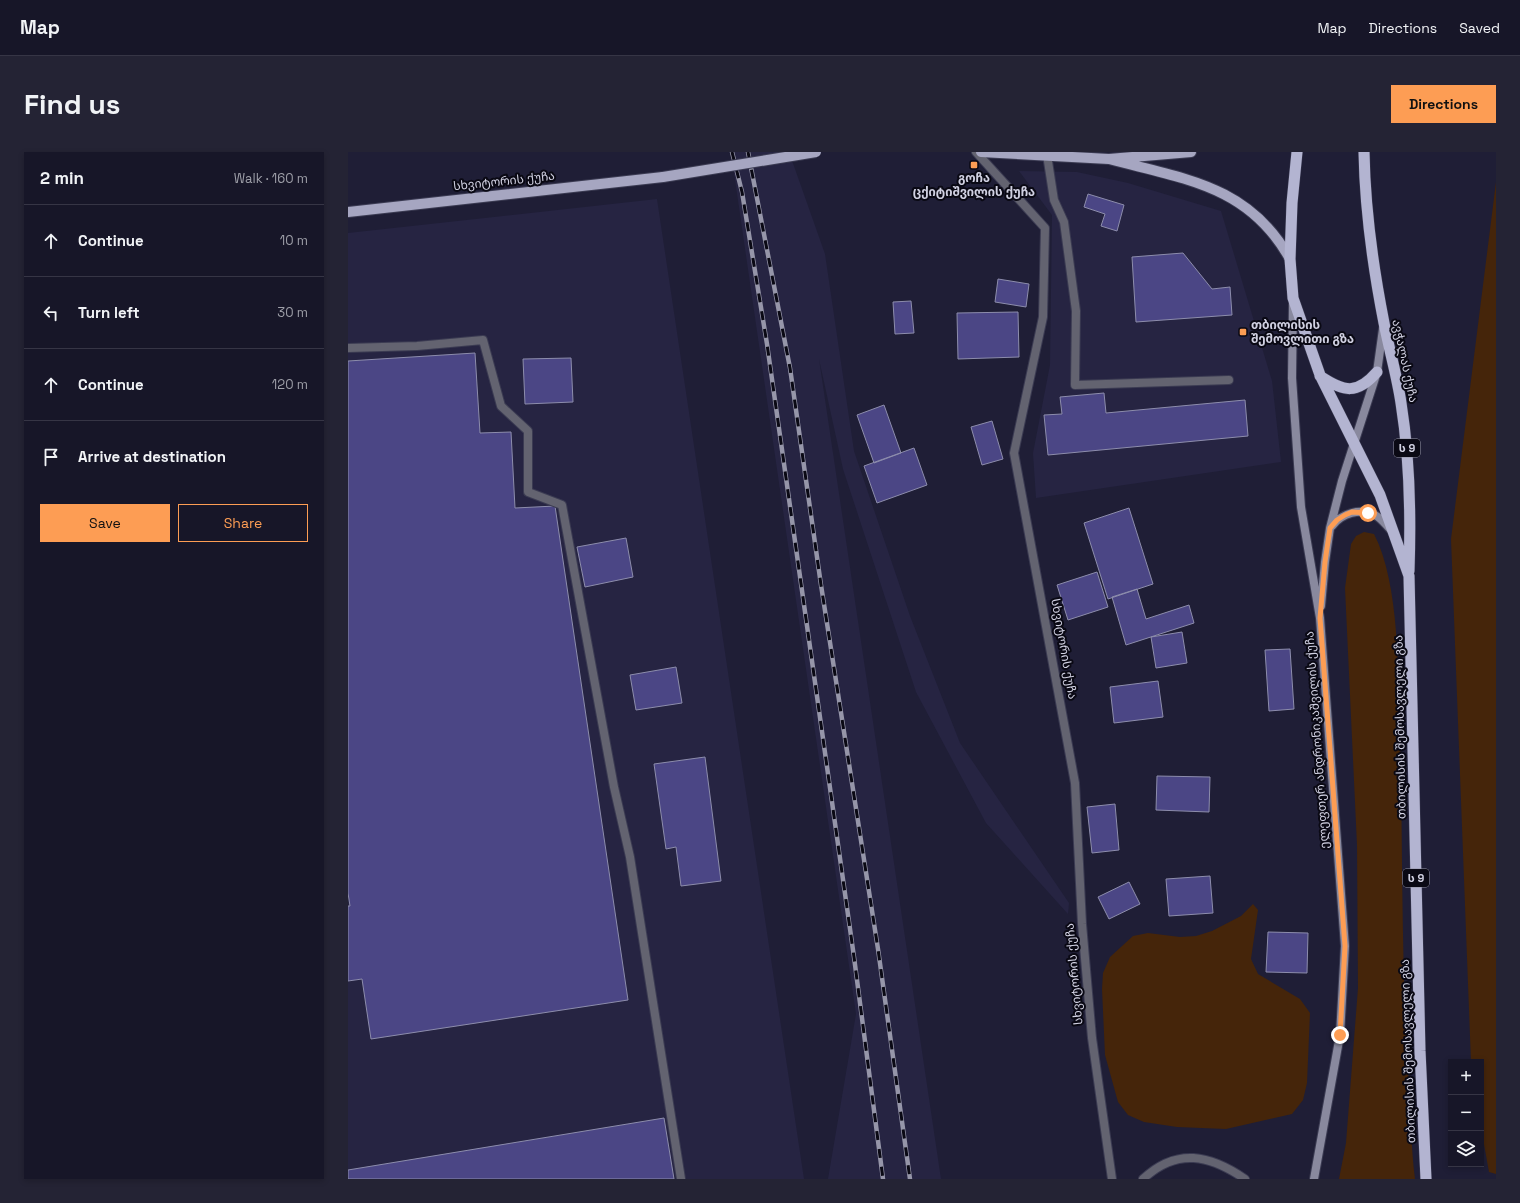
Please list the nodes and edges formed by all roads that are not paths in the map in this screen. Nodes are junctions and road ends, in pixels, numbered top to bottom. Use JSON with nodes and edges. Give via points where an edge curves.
{"nodes":[{"id":1,"x":816,"y":152,"type":"edge"},
{"id":2,"x":976,"y":152,"type":"edge"},
{"id":3,"x":982,"y":152,"type":"edge"},
{"id":4,"x":1191,"y":152,"type":"edge"},
{"id":5,"x":1298,"y":152,"type":"edge"},
{"id":6,"x":1364,"y":152,"type":"edge"},
{"id":7,"x":1047,"y":155,"type":"junction"},
{"id":8,"x":1109,"y":159,"type":"junction"},
{"id":9,"x":348,"y":212,"type":"edge"},
{"id":10,"x":1290,"y":259,"type":"junction"},
{"id":11,"x":1293,"y":298,"type":"junction"},
{"id":12,"x":1384,"y":321,"type":"junction"},
{"id":13,"x":348,"y":348,"type":"edge"},
{"id":14,"x":1377,"y":372,"type":"junction"},
{"id":15,"x":1320,"y":375,"type":"junction"},
{"id":16,"x":1229,"y":380,"type":"dead end"},
{"id":17,"x":1354,"y":441,"type":"junction"},
{"id":18,"x":1330,"y":528,"type":"junction"},
{"id":19,"x":1392,"y":531,"type":"junction"},
{"id":20,"x":1409,"y":576,"type":"junction"},
{"id":21,"x":1320,"y":618,"type":"junction"},
{"id":22,"x":681,"y":1179,"type":"edge"},
{"id":23,"x":1112,"y":1179,"type":"edge"},
{"id":24,"x":1143,"y":1179,"type":"edge"},
{"id":25,"x":1246,"y":1179,"type":"edge"},
{"id":26,"x":1314,"y":1179,"type":"edge"},
{"id":27,"x":1426,"y":1179,"type":"edge"}],
"edges":[{"from":1,"to":9,"type":"main road","name":"სხვიტორის ქუჩა","bridge":true,"via":[[663,177]]},
{"from":2,"to":23,"type":"street","name":"სხვიტორის ქუჩა","via":[[1045,228],[1043,317],[1014,453],[1075,783],[1082,924],[1092,1038]]},
{"from":3,"to":7,"type":"main road"},
{"from":4,"to":8,"type":"main road"},
{"from":5,"to":10,"type":"highway","number":"ს 9","via":[[1292,203]]},
{"from":6,"to":12,"type":"highway","name":"ავჭალას ქუჩა","number":"ს 9","via":[[1370,239]]},
{"from":7,"to":8,"type":"main road"},
{"from":7,"to":16,"type":"street","via":[[1054,200],[1064,222],[1076,311],[1075,385]]},
{"from":8,"to":10,"type":"main road","via":[[1195,182],[1236,200],[1266,225],[1280,241]]},
{"from":10,"to":11,"type":"highway","number":"ს 9"},
{"from":11,"to":15,"type":"highway","name":"თბილისის შემოსავლელი გზა","number":"ს 9"},
{"from":11,"to":21,"type":"main road","name":"ელეფთერ ანდრონიკაშვილის ქუჩა","via":[[1292,378],[1302,507]]},
{"from":12,"to":14,"type":"main road"},
{"from":12,"to":20,"type":"highway","name":"ავჭალას ქუჩა","number":"ს 9","via":[[1407,444],[1411,515]]},
{"from":13,"to":22,"type":"street","via":[[417,346],[483,340],[501,406],[528,431],[528,492],[562,505],[614,787],[630,857]]},
{"from":14,"to":15,"type":"highway","via":[[1367,384],[1356,388],[1335,385]]},
{"from":14,"to":17,"type":"main road"},
{"from":15,"to":17,"type":"highway","name":"თბილისის შემოსავლელი გზა","number":"ს 9"},
{"from":17,"to":18,"type":"main road"},
{"from":17,"to":19,"type":"highway","name":"თბილისის შემოსავლელი გზა","number":"ს 9","via":[[1380,495]]},
{"from":18,"to":19,"type":"main road","via":[[1345,515],[1361,512],[1376,515]]},
{"from":18,"to":21,"type":"main road"},
{"from":19,"to":20,"type":"highway","name":"თბილისის შემოსავლელი გზა","number":"ს 9"},
{"from":20,"to":27,"type":"highway","name":"თბილისის შემოსავლელი გზა","number":"ს 9","via":[[1420,1051]]},
{"from":21,"to":26,"type":"main road","name":"ელეფთერ ანდრონიკაშვილის ქუჩა","via":[[1345,946],[1340,1035]]},
{"from":24,"to":25,"type":"street","via":[[1152,1171],[1180,1158],[1214,1162],[1226,1166]]}]}
